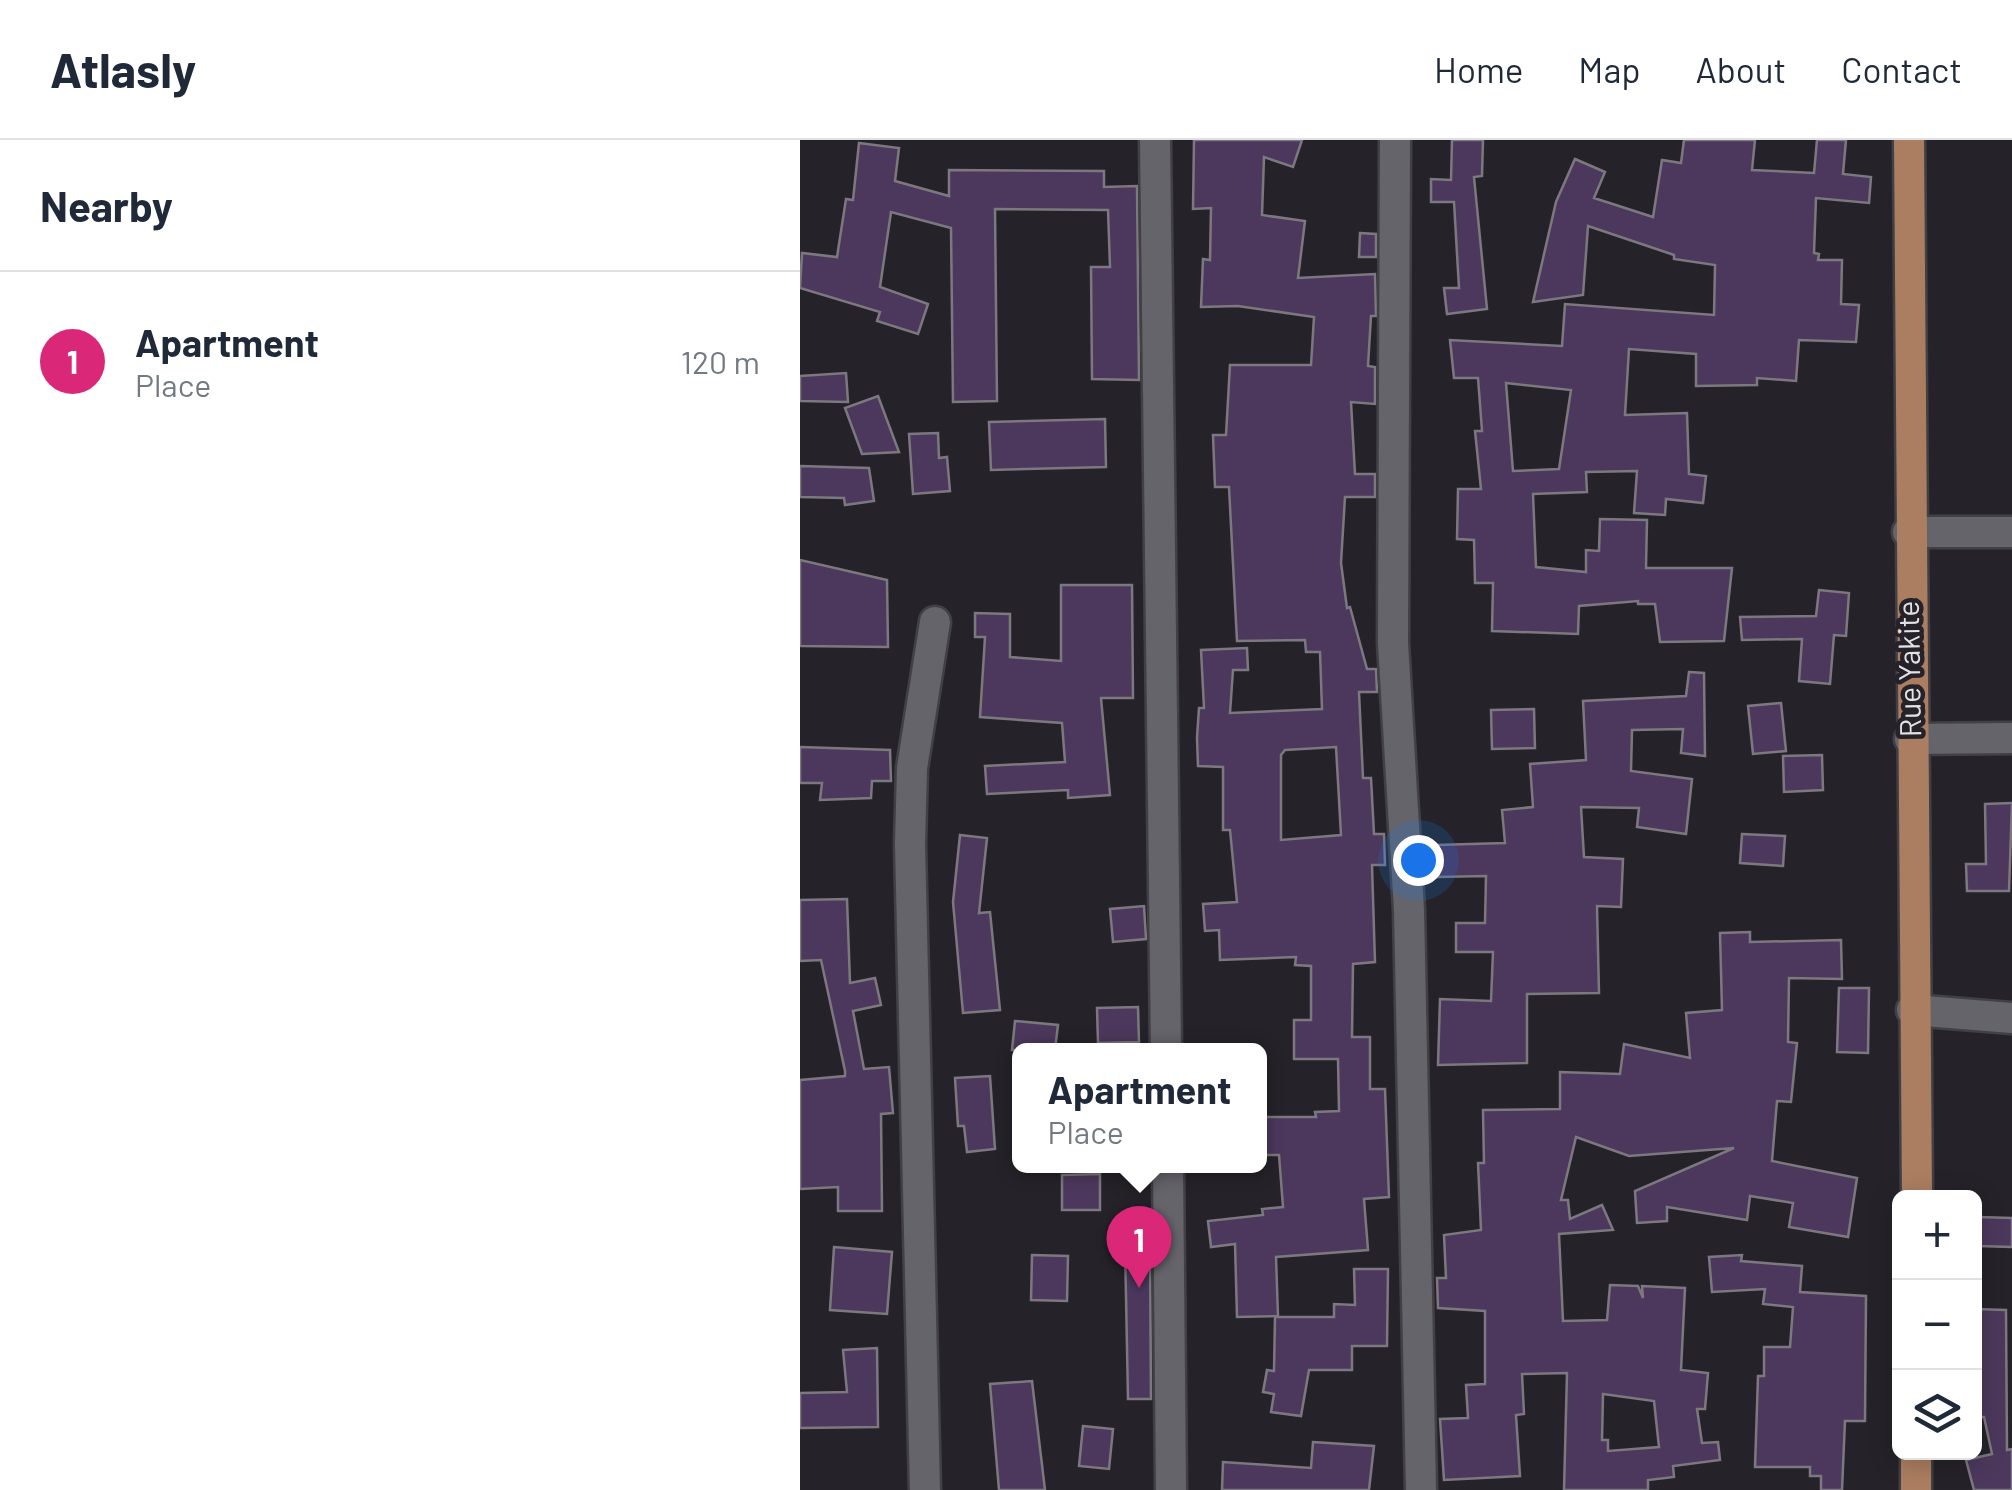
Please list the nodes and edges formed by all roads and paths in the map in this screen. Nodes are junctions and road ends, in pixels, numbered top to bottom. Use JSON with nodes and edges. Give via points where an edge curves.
{"nodes":[{"id":1,"x":1155,"y":140,"type":"edge"},
{"id":2,"x":1395,"y":140,"type":"edge"},
{"id":3,"x":1909,"y":140,"type":"edge"},
{"id":4,"x":1908,"y":532,"type":"junction"},
{"id":5,"x":2012,"y":532,"type":"edge"},
{"id":6,"x":936,"y":622,"type":"dead end"},
{"id":7,"x":2012,"y":738,"type":"edge"},
{"id":8,"x":1910,"y":739,"type":"junction"},
{"id":9,"x":1912,"y":1010,"type":"junction"},
{"id":10,"x":2012,"y":1018,"type":"edge"},
{"id":11,"x":1166,"y":1043,"type":"edge"},
{"id":12,"x":1168,"y":1173,"type":"edge"},
{"id":13,"x":1917,"y":1190,"type":"edge"},
{"id":14,"x":1916,"y":1460,"type":"edge"},
{"id":15,"x":925,"y":1490,"type":"edge"},
{"id":16,"x":1172,"y":1490,"type":"edge"},
{"id":17,"x":1421,"y":1490,"type":"edge"},
{"id":18,"x":1916,"y":1490,"type":"edge"}],
"edges":[{"from":1,"to":11,"type":"street"},
{"from":2,"to":17,"type":"street","via":[[1393,644],[1409,910]]},
{"from":3,"to":4,"type":"main road","name":"Rue Yakite"},
{"from":4,"to":5,"type":"street"},
{"from":4,"to":8,"type":"main road","name":"Rue Yakite"},
{"from":6,"to":15,"type":"street","via":[[912,768],[910,844]]},
{"from":7,"to":8,"type":"street"},
{"from":8,"to":9,"type":"main road","name":"Rue Yakite"},
{"from":9,"to":10,"type":"street"},
{"from":9,"to":13,"type":"main road","name":"Rue Yakite"},
{"from":12,"to":16,"type":"street"},
{"from":14,"to":18,"type":"main road"}]}
